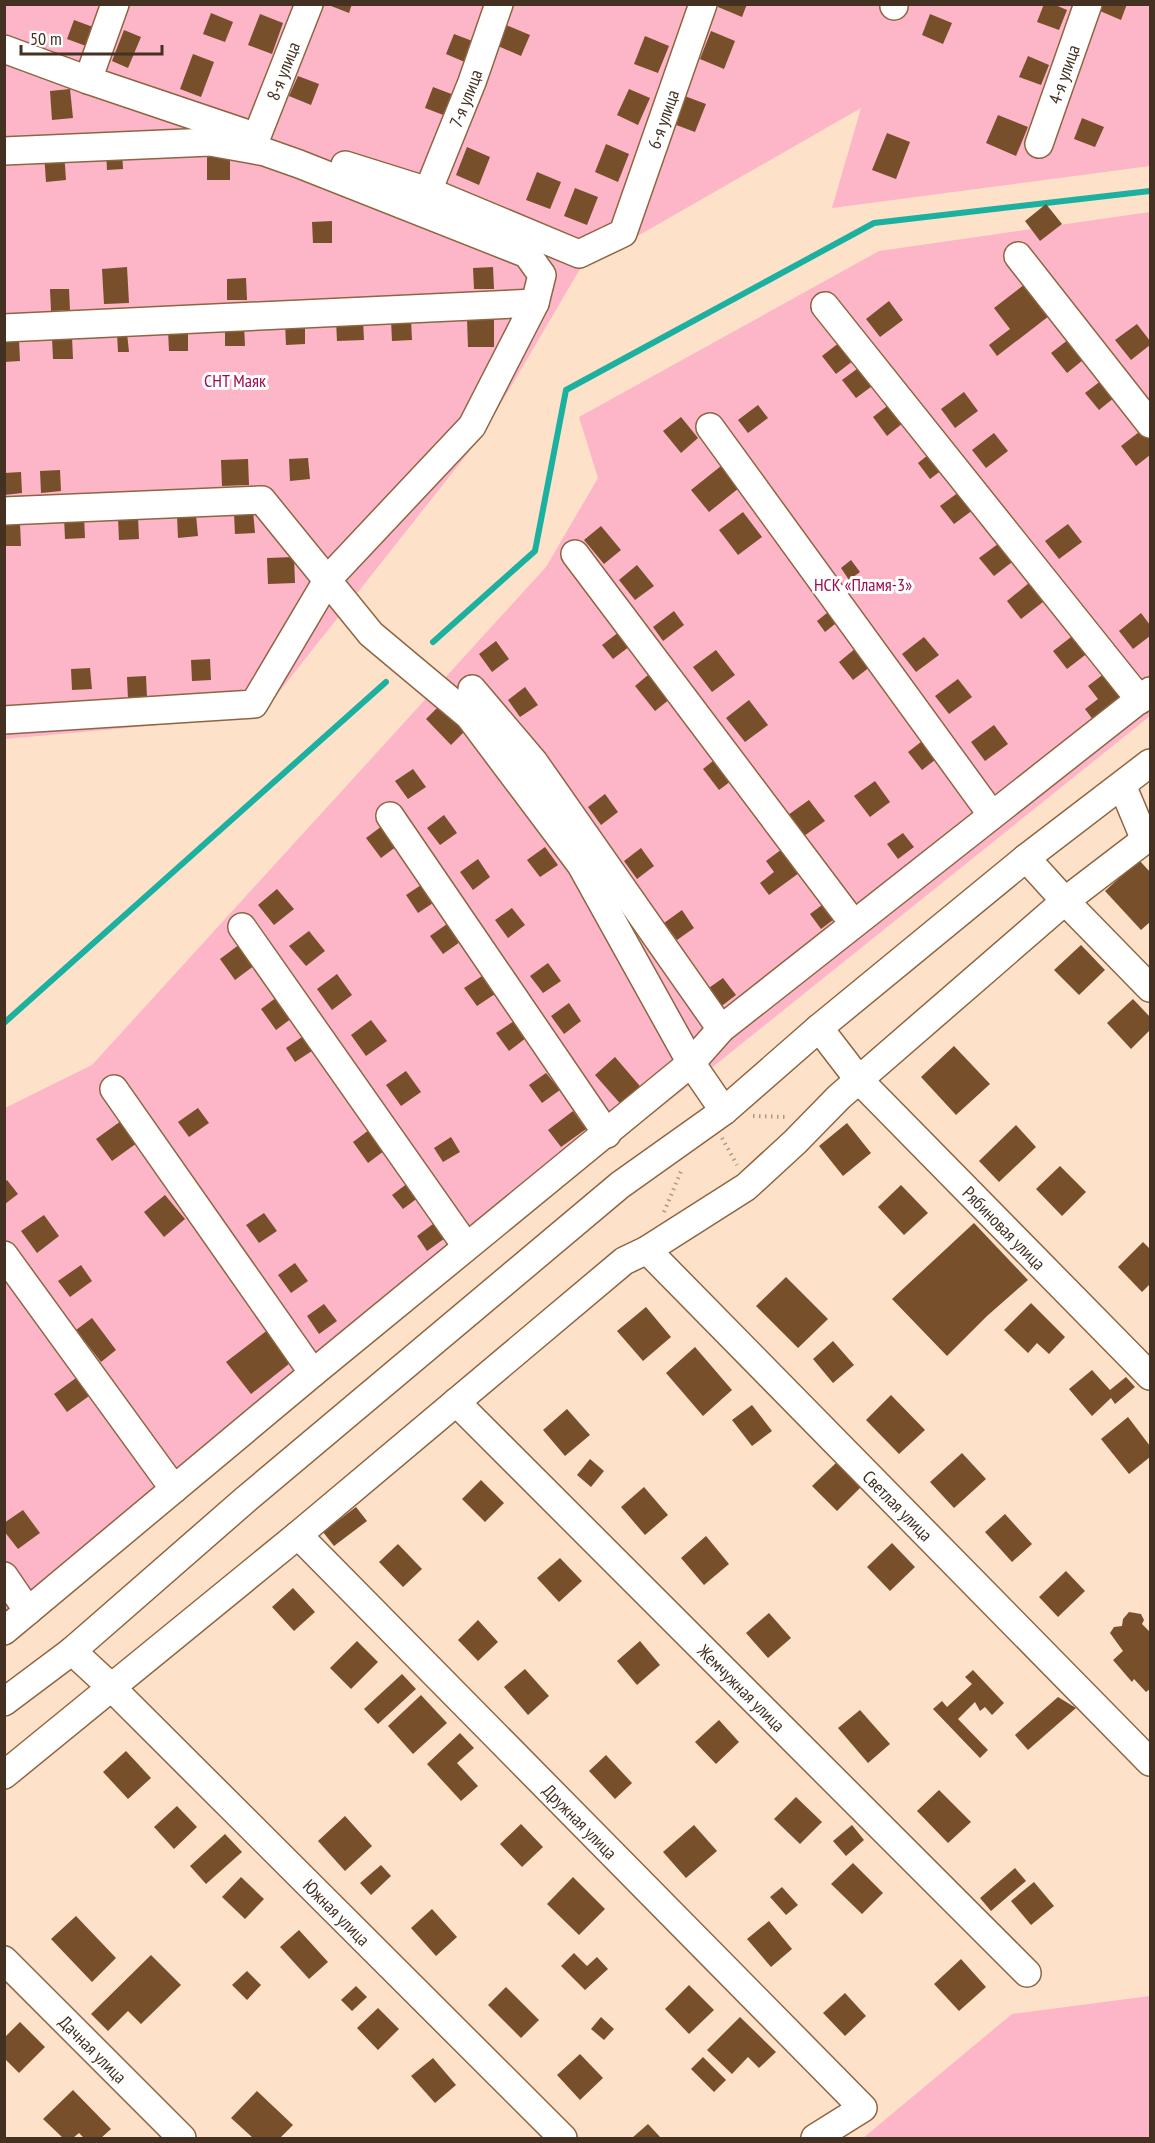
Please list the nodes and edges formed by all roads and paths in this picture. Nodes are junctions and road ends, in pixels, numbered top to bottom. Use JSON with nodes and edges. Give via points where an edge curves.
{"nodes":[{"id":1,"x":115,"y":4,"type":"edge"},
{"id":2,"x":309,"y":4,"type":"edge"},
{"id":3,"x":500,"y":4,"type":"edge"},
{"id":4,"x":703,"y":4,"type":"edge"},
{"id":5,"x":1088,"y":4,"type":"edge"},
{"id":6,"x":4,"y":49,"type":"edge"},
{"id":7,"x":88,"y":80,"type":"junction"},
{"id":8,"x":257,"y":136,"type":"junction"},
{"id":9,"x":1039,"y":144,"type":"dead end"},
{"id":10,"x":4,"y":152,"type":"edge"},
{"id":11,"x":428,"y":191,"type":"junction"},
{"id":12,"x":1018,"y":256,"type":"dead end"},
{"id":13,"x":536,"y":303,"type":"junction"},
{"id":14,"x":825,"y":306,"type":"dead end"},
{"id":15,"x":4,"y":328,"type":"edge"},
{"id":16,"x":1150,"y":424,"type":"edge"},
{"id":17,"x":710,"y":427,"type":"dead end"},
{"id":18,"x":4,"y":512,"type":"edge"},
{"id":19,"x":575,"y":554,"type":"dead end"},
{"id":20,"x":327,"y":579,"type":"junction"},
{"id":21,"x":472,"y":689,"type":"dead end"},
{"id":22,"x":1145,"y":696,"type":"edge"},
{"id":23,"x":4,"y":720,"type":"edge"},
{"id":24,"x":1150,"y":763,"type":"edge"},
{"id":25,"x":1122,"y":784,"type":"junction"},
{"id":26,"x":992,"y":815,"type":"junction"},
{"id":27,"x":390,"y":816,"type":"dead end"},
{"id":28,"x":1148,"y":838,"type":"edge"},
{"id":29,"x":1026,"y":858,"type":"junction"},
{"id":30,"x":1065,"y":901,"type":"junction"},
{"id":31,"x":852,"y":923,"type":"junction"},
{"id":32,"x":242,"y":927,"type":"dead end"},
{"id":33,"x":1150,"y":988,"type":"edge"},
{"id":34,"x":819,"y":1028,"type":"junction"},
{"id":35,"x":721,"y":1029,"type":"junction"},
{"id":36,"x":691,"y":1063,"type":"junction"},
{"id":37,"x":859,"y":1080,"type":"junction"},
{"id":38,"x":114,"y":1089,"type":"dead end"},
{"id":39,"x":752,"y":1116,"type":"dead end"},
{"id":40,"x":818,"y":1118,"type":"junction"},
{"id":41,"x":721,"y":1122,"type":"junction"},
{"id":42,"x":607,"y":1134,"type":"junction"},
{"id":43,"x":683,"y":1165,"type":"dead end"},
{"id":44,"x":741,"y":1190,"type":"junction"},
{"id":45,"x":655,"y":1244,"type":"junction"},
{"id":46,"x":466,"y":1246,"type":"junction"},
{"id":47,"x":4,"y":1256,"type":"edge"},
{"id":48,"x":313,"y":1373,"type":"junction"},
{"id":49,"x":1150,"y":1376,"type":"edge"},
{"id":50,"x":456,"y":1402,"type":"junction"},
{"id":51,"x":174,"y":1489,"type":"junction"},
{"id":52,"x":298,"y":1535,"type":"junction"},
{"id":53,"x":4,"y":1576,"type":"edge"},
{"id":54,"x":28,"y":1611,"type":"junction"},
{"id":55,"x":4,"y":1631,"type":"edge"},
{"id":56,"x":72,"y":1651,"type":"junction"},
{"id":57,"x":111,"y":1687,"type":"junction"},
{"id":58,"x":4,"y":1702,"type":"edge"},
{"id":59,"x":1150,"y":1761,"type":"edge"},
{"id":60,"x":4,"y":1775,"type":"edge"},
{"id":61,"x":4,"y":1960,"type":"edge"},
{"id":62,"x":1028,"y":1973,"type":"dead end"},
{"id":63,"x":182,"y":2139,"type":"edge"},
{"id":64,"x":563,"y":2139,"type":"edge"},
{"id":65,"x":815,"y":2139,"type":"edge"}],
"edges":[{"from":1,"to":7,"type":"street"},
{"from":2,"to":8,"type":"street","name":"8-я улица"},
{"from":3,"to":11,"type":"street","name":"7-я улица"},
{"from":4,"to":11,"type":"street","name":"6-я улица","via":[[623,233],[579,254]]},
{"from":5,"to":9,"type":"street","name":"4-я улица"},
{"from":6,"to":7,"type":"street"},
{"from":7,"to":8,"type":"street"},
{"from":8,"to":11,"type":"street"},
{"from":10,"to":13,"type":"street","via":[[210,142],[265,152],[527,255],[542,275]]},
{"from":12,"to":16,"type":"street"},
{"from":13,"to":15,"type":"street"},
{"from":13,"to":20,"type":"street","via":[[472,426]]},
{"from":14,"to":22,"type":"street"},
{"from":17,"to":26,"type":"street"},
{"from":18,"to":20,"type":"street","via":[[262,500]]},
{"from":19,"to":31,"type":"street"},
{"from":20,"to":23,"type":"street","via":[[254,704]]},
{"from":20,"to":36,"type":"street","via":[[371,634],[469,716],[518,781],[580,865]]},
{"from":21,"to":35,"type":"street","via":[[534,762]]},
{"from":22,"to":26,"type":"street"},
{"from":24,"to":25,"type":"street"},
{"from":25,"to":28,"type":"street"},
{"from":25,"to":29,"type":"street"},
{"from":26,"to":31,"type":"street"},
{"from":27,"to":42,"type":"street"},
{"from":28,"to":30,"type":"street"},
{"from":29,"to":30,"type":"street"},
{"from":29,"to":34,"type":"street"},
{"from":30,"to":33,"type":"street"},
{"from":30,"to":37,"type":"street"},
{"from":31,"to":35,"type":"street"},
{"from":32,"to":46,"type":"street"},
{"from":34,"to":37,"type":"street","name":"Рябиновая улица"},
{"from":34,"to":41,"type":"street"},
{"from":35,"to":36,"type":"street"},
{"from":36,"to":41,"type":"street"},
{"from":36,"to":42,"type":"street"},
{"from":37,"to":40,"type":"street"},
{"from":37,"to":49,"type":"street","name":"Рябиновая улица"},
{"from":38,"to":48,"type":"street"},
{"from":39,"to":40,"type":"path"},
{"from":40,"to":44,"type":"street"},
{"from":41,"to":44,"type":"path","via":[[725,1141],[737,1164]]},
{"from":41,"to":56,"type":"street","via":[[620,1185]]},
{"from":42,"to":46,"type":"street"},
{"from":43,"to":45,"type":"path"},
{"from":44,"to":45,"type":"street"},
{"from":45,"to":50,"type":"street","via":[[624,1261]]},
{"from":45,"to":59,"type":"street","name":"Светлая улица"},
{"from":46,"to":48,"type":"street"},
{"from":47,"to":51,"type":"street"},
{"from":48,"to":51,"type":"street"},
{"from":50,"to":52,"type":"street"},
{"from":50,"to":62,"type":"street","name":"Жемчужная улица"},
{"from":51,"to":54,"type":"street"},
{"from":52,"to":57,"type":"street"},
{"from":52,"to":65,"type":"street","name":"Дружная улица","via":[[863,2108]]},
{"from":53,"to":54,"type":"street"},
{"from":54,"to":55,"type":"street"},
{"from":56,"to":57,"type":"street","name":"Южная улица"},
{"from":56,"to":58,"type":"street"},
{"from":57,"to":60,"type":"street"},
{"from":57,"to":64,"type":"street","name":"Южная улица"},
{"from":61,"to":63,"type":"street","name":"Дачная улица"}]}
